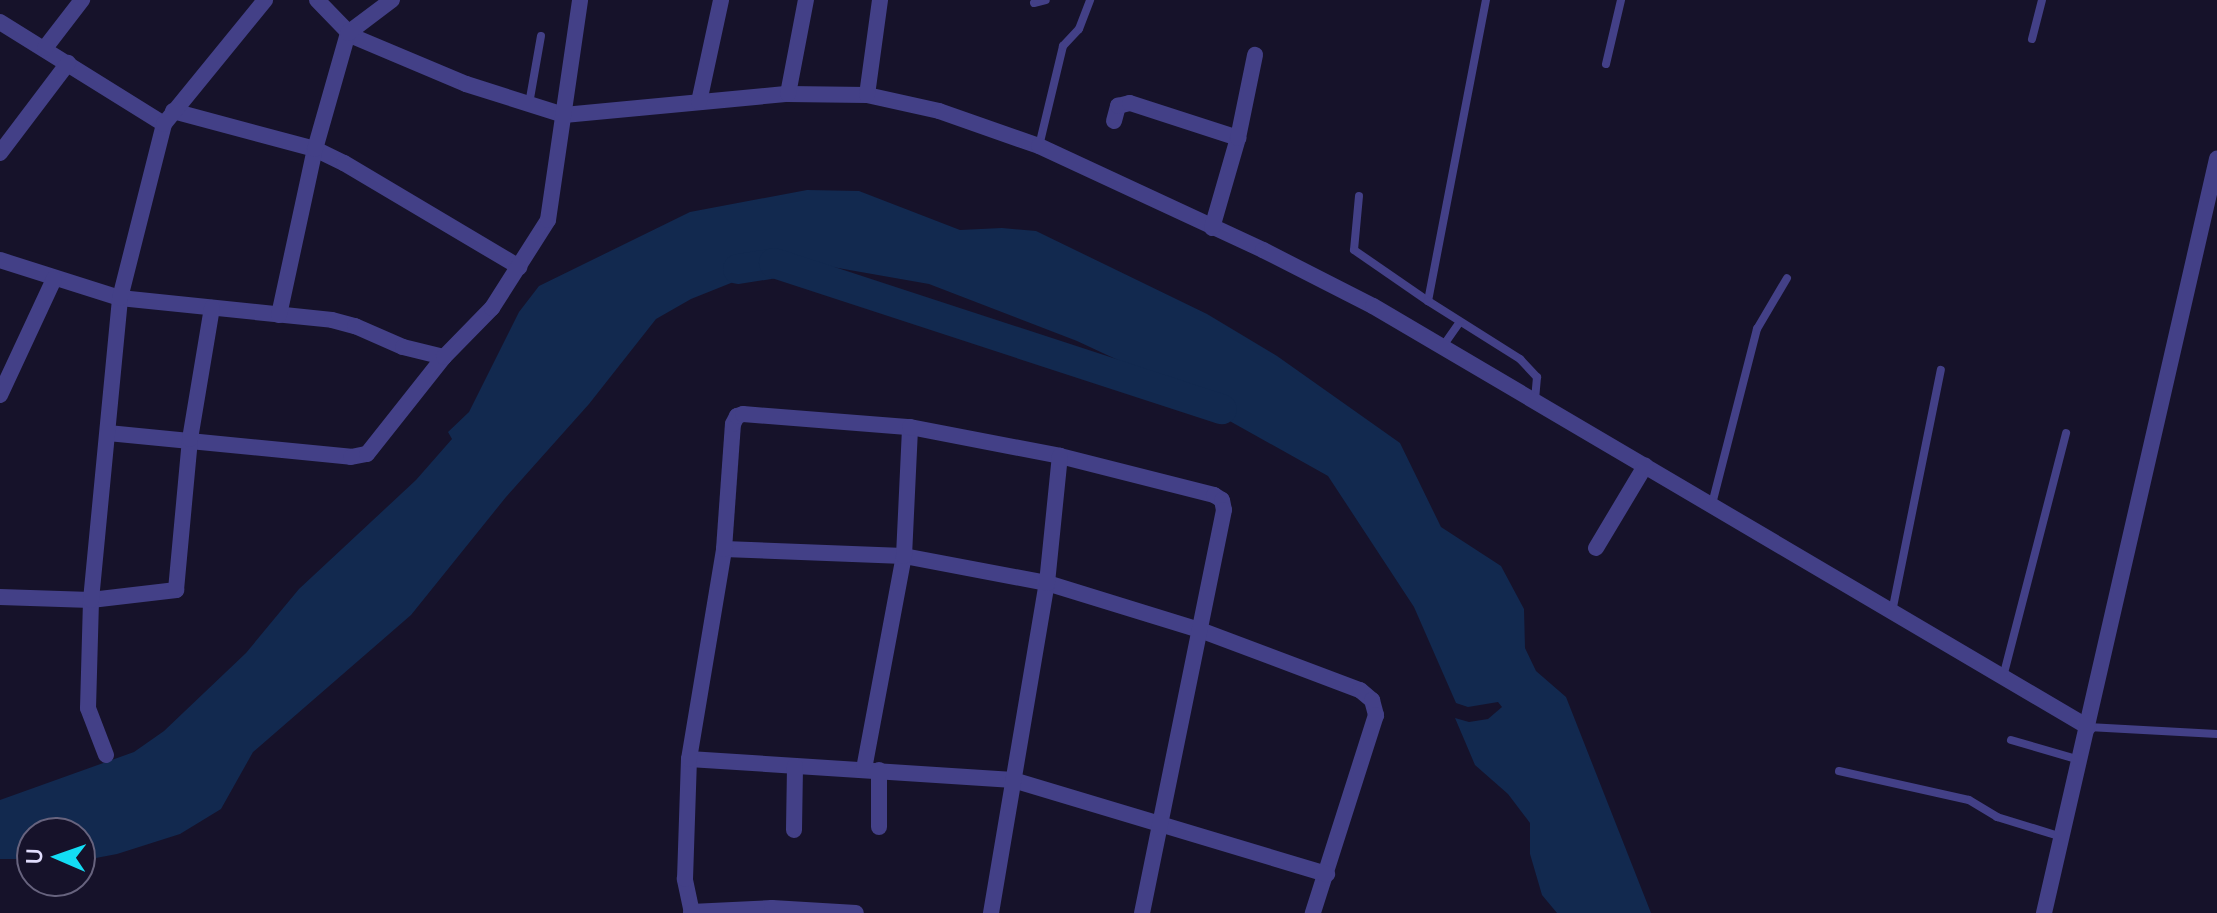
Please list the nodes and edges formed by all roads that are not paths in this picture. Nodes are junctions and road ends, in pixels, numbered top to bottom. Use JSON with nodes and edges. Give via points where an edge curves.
{"nodes":[{"id":1,"x":82,"y":0,"type":"edge"},
{"id":2,"x":265,"y":0,"type":"edge"},
{"id":3,"x":317,"y":0,"type":"edge"},
{"id":4,"x":392,"y":0,"type":"edge"},
{"id":5,"x":580,"y":0,"type":"edge"},
{"id":6,"x":721,"y":0,"type":"edge"},
{"id":7,"x":806,"y":0,"type":"edge"},
{"id":8,"x":880,"y":0,"type":"edge"},
{"id":9,"x":1046,"y":0,"type":"edge"},
{"id":10,"x":1090,"y":0,"type":"edge"},
{"id":11,"x":1486,"y":0,"type":"edge"},
{"id":12,"x":1621,"y":0,"type":"edge"},
{"id":13,"x":2042,"y":0,"type":"edge"},
{"id":14,"x":1034,"y":3,"type":"dead end"},
{"id":15,"x":0,"y":22,"type":"edge"},
{"id":16,"x":348,"y":33,"type":"junction"},
{"id":17,"x":541,"y":36,"type":"dead end"},
{"id":18,"x":2032,"y":39,"type":"dead end"},
{"id":19,"x":45,"y":48,"type":"junction"},
{"id":20,"x":1255,"y":55,"type":"dead end"},
{"id":21,"x":68,"y":63,"type":"junction"},
{"id":22,"x":1606,"y":64,"type":"dead end"},
{"id":23,"x":788,"y":94,"type":"junction"},
{"id":24,"x":867,"y":95,"type":"junction"},
{"id":25,"x":699,"y":102,"type":"junction"},
{"id":26,"x":529,"y":104,"type":"junction"},
{"id":27,"x":564,"y":115,"type":"junction"},
{"id":28,"x":169,"y":117,"type":"junction"},
{"id":29,"x":1114,"y":121,"type":"dead end"},
{"id":30,"x":1238,"y":138,"type":"junction"},
{"id":31,"x":1039,"y":146,"type":"junction"},
{"id":32,"x":315,"y":149,"type":"junction"},
{"id":33,"x":0,"y":153,"type":"edge"},
{"id":34,"x":2217,"y":159,"type":"edge"},
{"id":35,"x":1359,"y":196,"type":"dead end"},
{"id":36,"x":1212,"y":228,"type":"junction"},
{"id":37,"x":0,"y":260,"type":"edge"},
{"id":38,"x":519,"y":267,"type":"junction"},
{"id":39,"x":1787,"y":278,"type":"dead end"},
{"id":40,"x":54,"y":279,"type":"junction"},
{"id":41,"x":120,"y":298,"type":"junction"},
{"id":42,"x":1428,"y":301,"type":"junction"},
{"id":43,"x":212,"y":308,"type":"junction"},
{"id":44,"x":279,"y":315,"type":"junction"},
{"id":45,"x":1460,"y":322,"type":"junction"},
{"id":46,"x":1443,"y":346,"type":"junction"},
{"id":47,"x":444,"y":357,"type":"junction"},
{"id":48,"x":1941,"y":370,"type":"dead end"},
{"id":49,"x":0,"y":395,"type":"edge"},
{"id":50,"x":1535,"y":399,"type":"junction"},
{"id":51,"x":910,"y":427,"type":"junction"},
{"id":52,"x":108,"y":433,"type":"junction"},
{"id":53,"x":2066,"y":433,"type":"dead end"},
{"id":54,"x":190,"y":439,"type":"junction"},
{"id":55,"x":1060,"y":456,"type":"junction"},
{"id":56,"x":1645,"y":466,"type":"junction"},
{"id":57,"x":1712,"y":504,"type":"junction"},
{"id":58,"x":1596,"y":548,"type":"dead end"},
{"id":59,"x":724,"y":549,"type":"junction"},
{"id":60,"x":904,"y":556,"type":"junction"},
{"id":61,"x":1047,"y":583,"type":"junction"},
{"id":62,"x":0,"y":597,"type":"edge"},
{"id":63,"x":91,"y":600,"type":"junction"},
{"id":64,"x":1892,"y":612,"type":"junction"},
{"id":65,"x":1200,"y":630,"type":"junction"},
{"id":66,"x":2003,"y":677,"type":"junction"},
{"id":67,"x":2088,"y":727,"type":"junction"},
{"id":68,"x":2217,"y":734,"type":"edge"},
{"id":69,"x":2011,"y":740,"type":"dead end"},
{"id":70,"x":106,"y":755,"type":"dead end"},
{"id":71,"x":689,"y":759,"type":"junction"},
{"id":72,"x":2080,"y":760,"type":"junction"},
{"id":73,"x":795,"y":766,"type":"junction"},
{"id":74,"x":872,"y":770,"type":"junction"},
{"id":75,"x":1839,"y":771,"type":"dead end"},
{"id":76,"x":1013,"y":780,"type":"junction"},
{"id":77,"x":1159,"y":821,"type":"junction"},
{"id":78,"x":879,"y":827,"type":"dead end"},
{"id":79,"x":794,"y":830,"type":"dead end"},
{"id":80,"x":2063,"y":838,"type":"junction"},
{"id":81,"x":1327,"y":874,"type":"junction"},
{"id":82,"x":822,"y":911,"type":"edge"},
{"id":83,"x":692,"y":913,"type":"edge"},
{"id":84,"x":856,"y":913,"type":"edge"},
{"id":85,"x":991,"y":913,"type":"edge"},
{"id":86,"x":1142,"y":913,"type":"edge"},
{"id":87,"x":1313,"y":913,"type":"edge"},
{"id":88,"x":2044,"y":913,"type":"edge"}],
"edges":[{"from":1,"to":19,"type":"street"},
{"from":2,"to":28,"type":"street"},
{"from":3,"to":16,"type":"street"},
{"from":4,"to":16,"type":"street"},
{"from":5,"to":27,"type":"street"},
{"from":6,"to":25,"type":"street"},
{"from":7,"to":23,"type":"street"},
{"from":8,"to":24,"type":"street"},
{"from":9,"to":14,"type":"lane"},
{"from":10,"to":31,"type":"lane","via":[[1079,29],[1063,46]]},
{"from":11,"to":42,"type":"lane"},
{"from":12,"to":22,"type":"lane"},
{"from":13,"to":18,"type":"lane"},
{"from":15,"to":19,"type":"street"},
{"from":16,"to":26,"type":"street","via":[[466,84]]},
{"from":16,"to":32,"type":"street"},
{"from":17,"to":26,"type":"lane"},
{"from":19,"to":21,"type":"street"},
{"from":20,"to":30,"type":"street"},
{"from":21,"to":28,"type":"street"},
{"from":21,"to":33,"type":"street"},
{"from":23,"to":24,"type":"street"},
{"from":23,"to":25,"type":"street"},
{"from":24,"to":31,"type":"street","via":[[939,111]]},
{"from":25,"to":27,"type":"street"},
{"from":26,"to":27,"type":"street"},
{"from":27,"to":38,"type":"street","via":[[548,220]]},
{"from":28,"to":32,"type":"street"},
{"from":28,"to":41,"type":"street"},
{"from":29,"to":30,"type":"street","via":[[1118,106],[1130,103]]},
{"from":30,"to":36,"type":"street"},
{"from":31,"to":36,"type":"street"},
{"from":32,"to":38,"type":"street"},
{"from":32,"to":44,"type":"street"},
{"from":34,"to":67,"type":"street"},
{"from":35,"to":42,"type":"lane","via":[[1354,250]]},
{"from":36,"to":46,"type":"street","via":[[1339,288]]},
{"from":37,"to":40,"type":"street"},
{"from":38,"to":47,"type":"street","via":[[492,308]]},
{"from":39,"to":57,"type":"lane","via":[[1757,329]]},
{"from":40,"to":41,"type":"street"},
{"from":40,"to":49,"type":"street"},
{"from":41,"to":43,"type":"street"},
{"from":41,"to":52,"type":"street"},
{"from":42,"to":45,"type":"lane"},
{"from":43,"to":44,"type":"street"},
{"from":43,"to":54,"type":"street"},
{"from":44,"to":47,"type":"street","via":[[355,326],[403,347]]},
{"from":45,"to":46,"type":"lane"},
{"from":45,"to":50,"type":"lane","via":[[1532,370],[1538,384]]},
{"from":46,"to":50,"type":"street"},
{"from":47,"to":54,"type":"street","via":[[367,454],[351,457]]},
{"from":48,"to":64,"type":"lane"},
{"from":50,"to":56,"type":"street"},
{"from":51,"to":55,"type":"street"},
{"from":51,"to":59,"type":"street","via":[[737,416]]},
{"from":51,"to":60,"type":"street"},
{"from":52,"to":54,"type":"street"},
{"from":52,"to":63,"type":"street"},
{"from":53,"to":66,"type":"lane"},
{"from":54,"to":63,"type":"street","via":[[176,590]]},
{"from":55,"to":61,"type":"street"},
{"from":55,"to":65,"type":"street","via":[[1222,500]]},
{"from":56,"to":57,"type":"street"},
{"from":56,"to":58,"type":"street"},
{"from":57,"to":64,"type":"street"},
{"from":59,"to":60,"type":"street"},
{"from":59,"to":71,"type":"street"},
{"from":60,"to":61,"type":"street"},
{"from":60,"to":74,"type":"street"},
{"from":61,"to":65,"type":"street"},
{"from":61,"to":76,"type":"street"},
{"from":62,"to":63,"type":"street"},
{"from":63,"to":70,"type":"street","via":[[88,708]]},
{"from":64,"to":66,"type":"street"},
{"from":65,"to":77,"type":"street"},
{"from":65,"to":81,"type":"street","via":[[1360,690],[1372,700],[1376,715]]},
{"from":66,"to":67,"type":"street"},
{"from":67,"to":68,"type":"lane"},
{"from":67,"to":72,"type":"street"},
{"from":69,"to":72,"type":"lane"},
{"from":71,"to":73,"type":"street"},
{"from":71,"to":83,"type":"street","via":[[685,879]]},
{"from":72,"to":80,"type":"street"},
{"from":73,"to":74,"type":"street"},
{"from":73,"to":79,"type":"street"},
{"from":74,"to":76,"type":"street"},
{"from":74,"to":78,"type":"street"},
{"from":75,"to":80,"type":"lane","via":[[1969,800],[1997,817]]},
{"from":76,"to":77,"type":"street"},
{"from":76,"to":85,"type":"street"},
{"from":77,"to":81,"type":"street"},
{"from":77,"to":86,"type":"street"},
{"from":80,"to":88,"type":"street"},
{"from":81,"to":87,"type":"street"},
{"from":82,"to":83,"type":"street"},
{"from":82,"to":84,"type":"street"}]}
